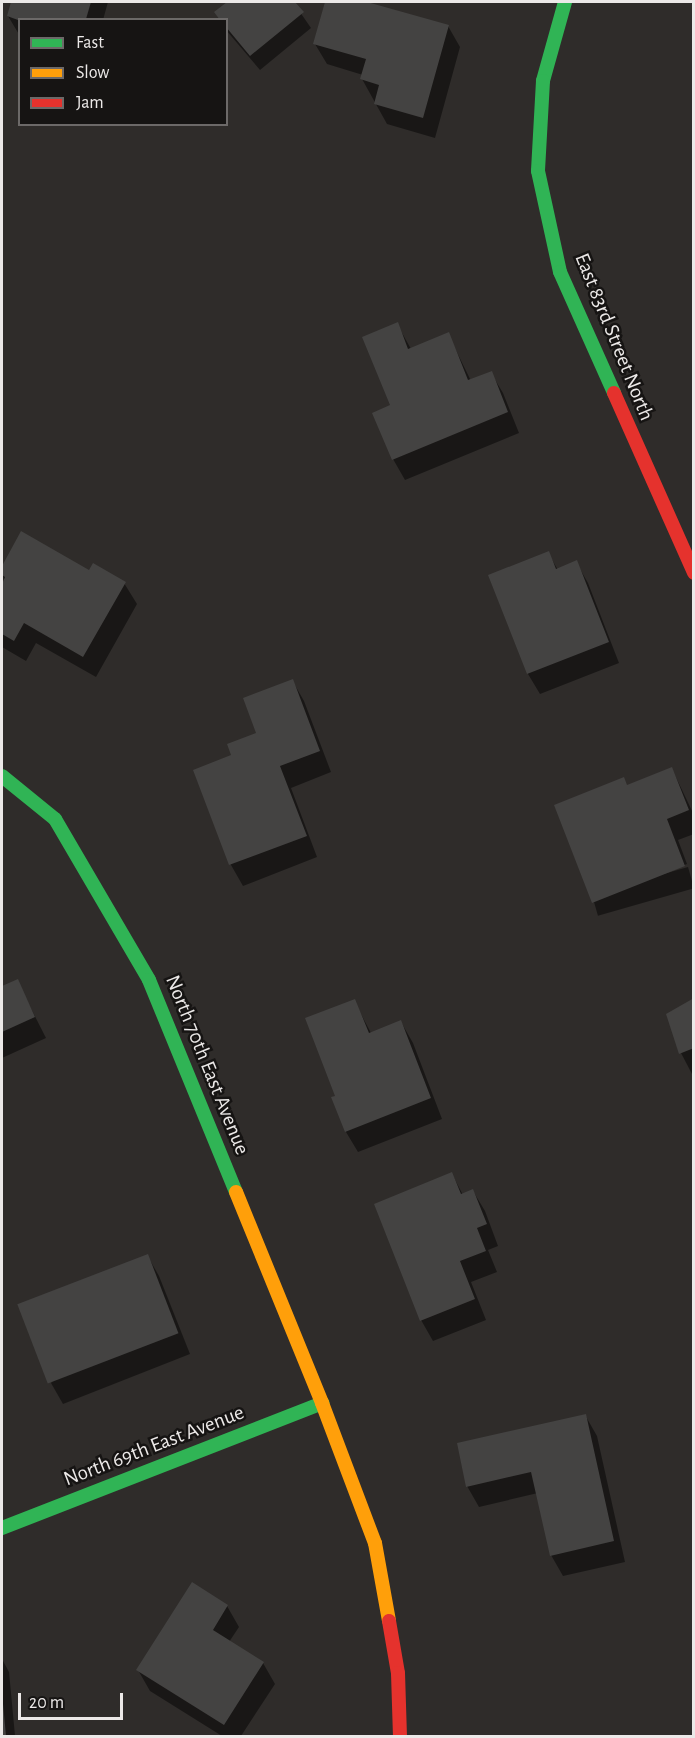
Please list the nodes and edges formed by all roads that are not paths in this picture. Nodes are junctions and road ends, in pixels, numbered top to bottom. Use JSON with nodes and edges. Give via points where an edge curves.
{"nodes":[{"id":1,"x":565,"y":2,"type":"edge"},
{"id":2,"x":693,"y":573,"type":"edge"},
{"id":3,"x":2,"y":776,"type":"edge"},
{"id":4,"x":322,"y":1403,"type":"junction"},
{"id":5,"x":2,"y":1528,"type":"edge"},
{"id":6,"x":400,"y":1737,"type":"edge"}],
"edges":[{"from":1,"to":2,"type":"street","name":"East 83rd Street North","via":[[543,81],[538,171],[560,272]]},
{"from":3,"to":4,"type":"street","name":"North 70th East Avenue","via":[[55,819],[149,980]]},
{"from":4,"to":5,"type":"street","name":"North 69th East Avenue"},
{"from":4,"to":6,"type":"street","name":"North 70th East Avenue","via":[[375,1544],[398,1673]]}]}
